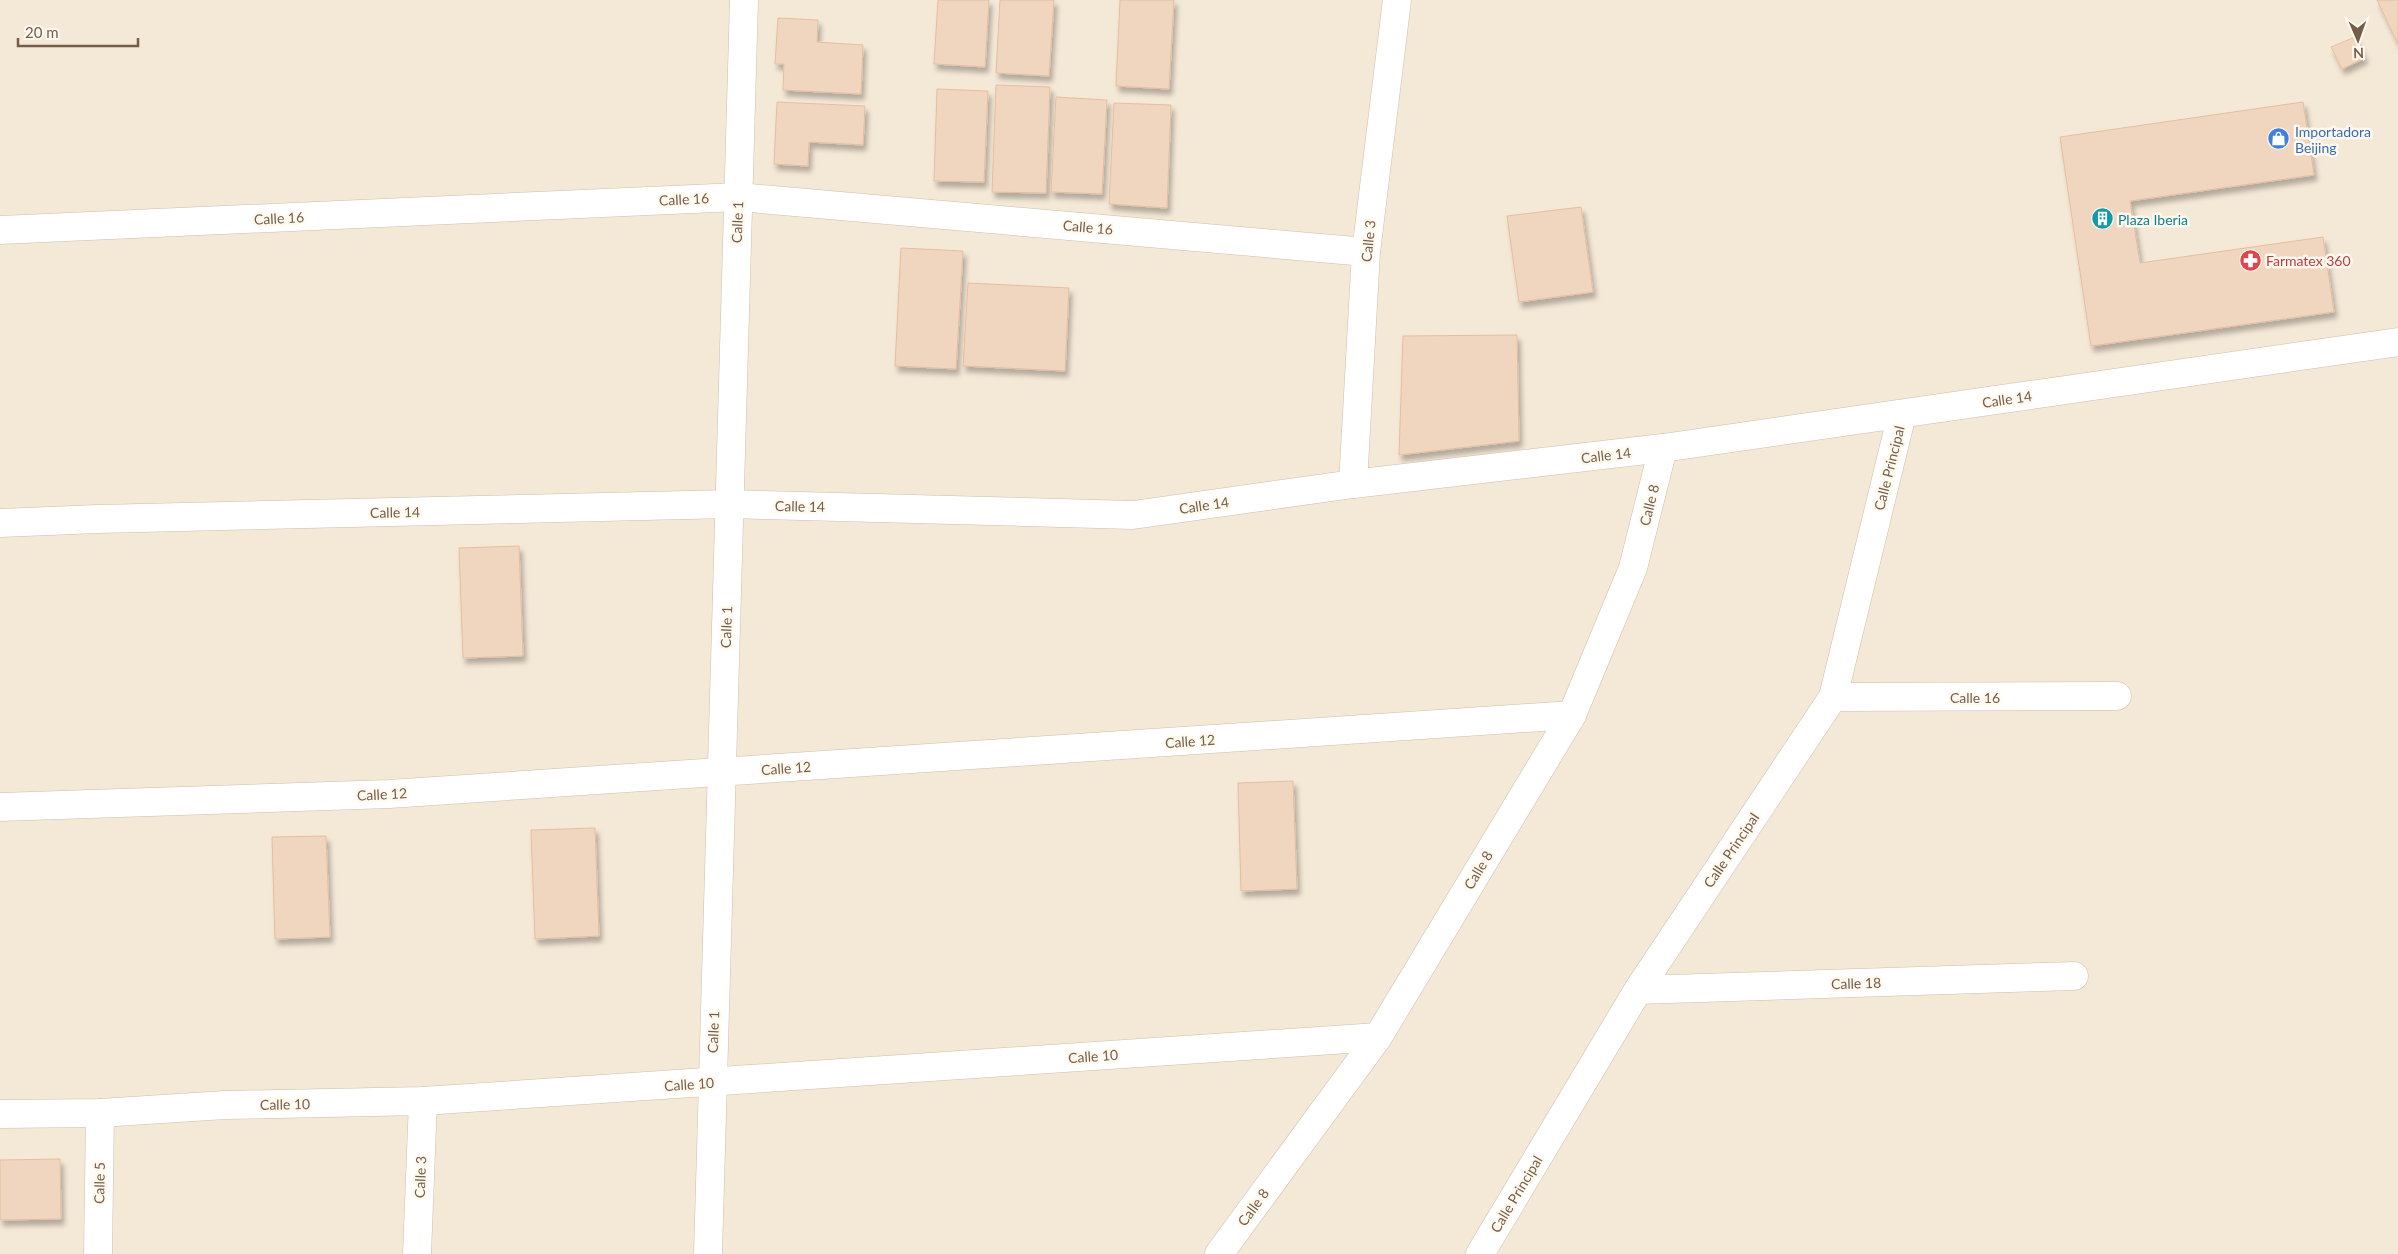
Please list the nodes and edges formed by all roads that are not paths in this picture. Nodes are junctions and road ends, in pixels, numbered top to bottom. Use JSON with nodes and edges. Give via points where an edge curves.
{"nodes":[{"id":1,"x":744,"y":0,"type":"edge"},
{"id":2,"x":1398,"y":0,"type":"edge"},
{"id":3,"x":738,"y":197,"type":"junction"},
{"id":4,"x":0,"y":230,"type":"edge"},
{"id":5,"x":1366,"y":252,"type":"junction"},
{"id":6,"x":2398,"y":342,"type":"edge"},
{"id":7,"x":1902,"y":414,"type":"junction"},
{"id":8,"x":1663,"y":448,"type":"junction"},
{"id":9,"x":1353,"y":484,"type":"junction"},
{"id":10,"x":729,"y":504,"type":"junction"},
{"id":11,"x":0,"y":523,"type":"edge"},
{"id":12,"x":2117,"y":696,"type":"dead end"},
{"id":13,"x":1833,"y":697,"type":"junction"},
{"id":14,"x":1572,"y":715,"type":"junction"},
{"id":15,"x":722,"y":772,"type":"junction"},
{"id":16,"x":0,"y":807,"type":"edge"},
{"id":17,"x":2074,"y":976,"type":"dead end"},
{"id":18,"x":1638,"y":990,"type":"junction"},
{"id":19,"x":1378,"y":1037,"type":"junction"},
{"id":20,"x":712,"y":1083,"type":"junction"},
{"id":21,"x":423,"y":1101,"type":"junction"},
{"id":22,"x":100,"y":1113,"type":"junction"},
{"id":23,"x":0,"y":1114,"type":"edge"},
{"id":24,"x":98,"y":1254,"type":"edge"},
{"id":25,"x":417,"y":1254,"type":"edge"},
{"id":26,"x":708,"y":1254,"type":"edge"},
{"id":27,"x":1219,"y":1254,"type":"edge"},
{"id":28,"x":1480,"y":1254,"type":"edge"}],
"edges":[{"from":1,"to":3,"type":"street","name":"Calle 1"},
{"from":2,"to":5,"type":"street","name":"Calle 3"},
{"from":3,"to":4,"type":"street","name":"Calle 16"},
{"from":3,"to":5,"type":"street","name":"Calle 16"},
{"from":3,"to":10,"type":"street","name":"Calle 1"},
{"from":5,"to":9,"type":"street","name":"Calle 3"},
{"from":6,"to":7,"type":"street","name":"Calle 14"},
{"from":7,"to":8,"type":"street","name":"Calle 14"},
{"from":7,"to":13,"type":"street","name":"Calle Principal"},
{"from":8,"to":9,"type":"street","name":"Calle 14"},
{"from":8,"to":14,"type":"street","name":"Calle 8","via":[[1633,568]]},
{"from":9,"to":10,"type":"street","name":"Calle 14","via":[[1133,515]]},
{"from":10,"to":11,"type":"street","name":"Calle 14"},
{"from":10,"to":15,"type":"street","name":"Calle 1"},
{"from":12,"to":13,"type":"street","name":"Calle 16"},
{"from":13,"to":18,"type":"street","name":"Calle Principal"},
{"from":14,"to":15,"type":"street","name":"Calle 12"},
{"from":14,"to":19,"type":"street","name":"Calle 8"},
{"from":15,"to":16,"type":"street","name":"Calle 12","via":[[389,794]]},
{"from":15,"to":20,"type":"street","name":"Calle 1"},
{"from":17,"to":18,"type":"street","name":"Calle 18"},
{"from":18,"to":28,"type":"street","name":"Calle Principal"},
{"from":19,"to":20,"type":"street","name":"Calle 10"},
{"from":19,"to":27,"type":"street","name":"Calle 8"},
{"from":20,"to":21,"type":"street","name":"Calle 10"},
{"from":20,"to":26,"type":"street","name":"Calle 1"},
{"from":21,"to":22,"type":"street","name":"Calle 10","via":[[225,1105]]},
{"from":21,"to":25,"type":"street","name":"Calle 3"},
{"from":22,"to":23,"type":"street","name":"Calle 10"},
{"from":22,"to":24,"type":"street","name":"Calle 5"}]}
